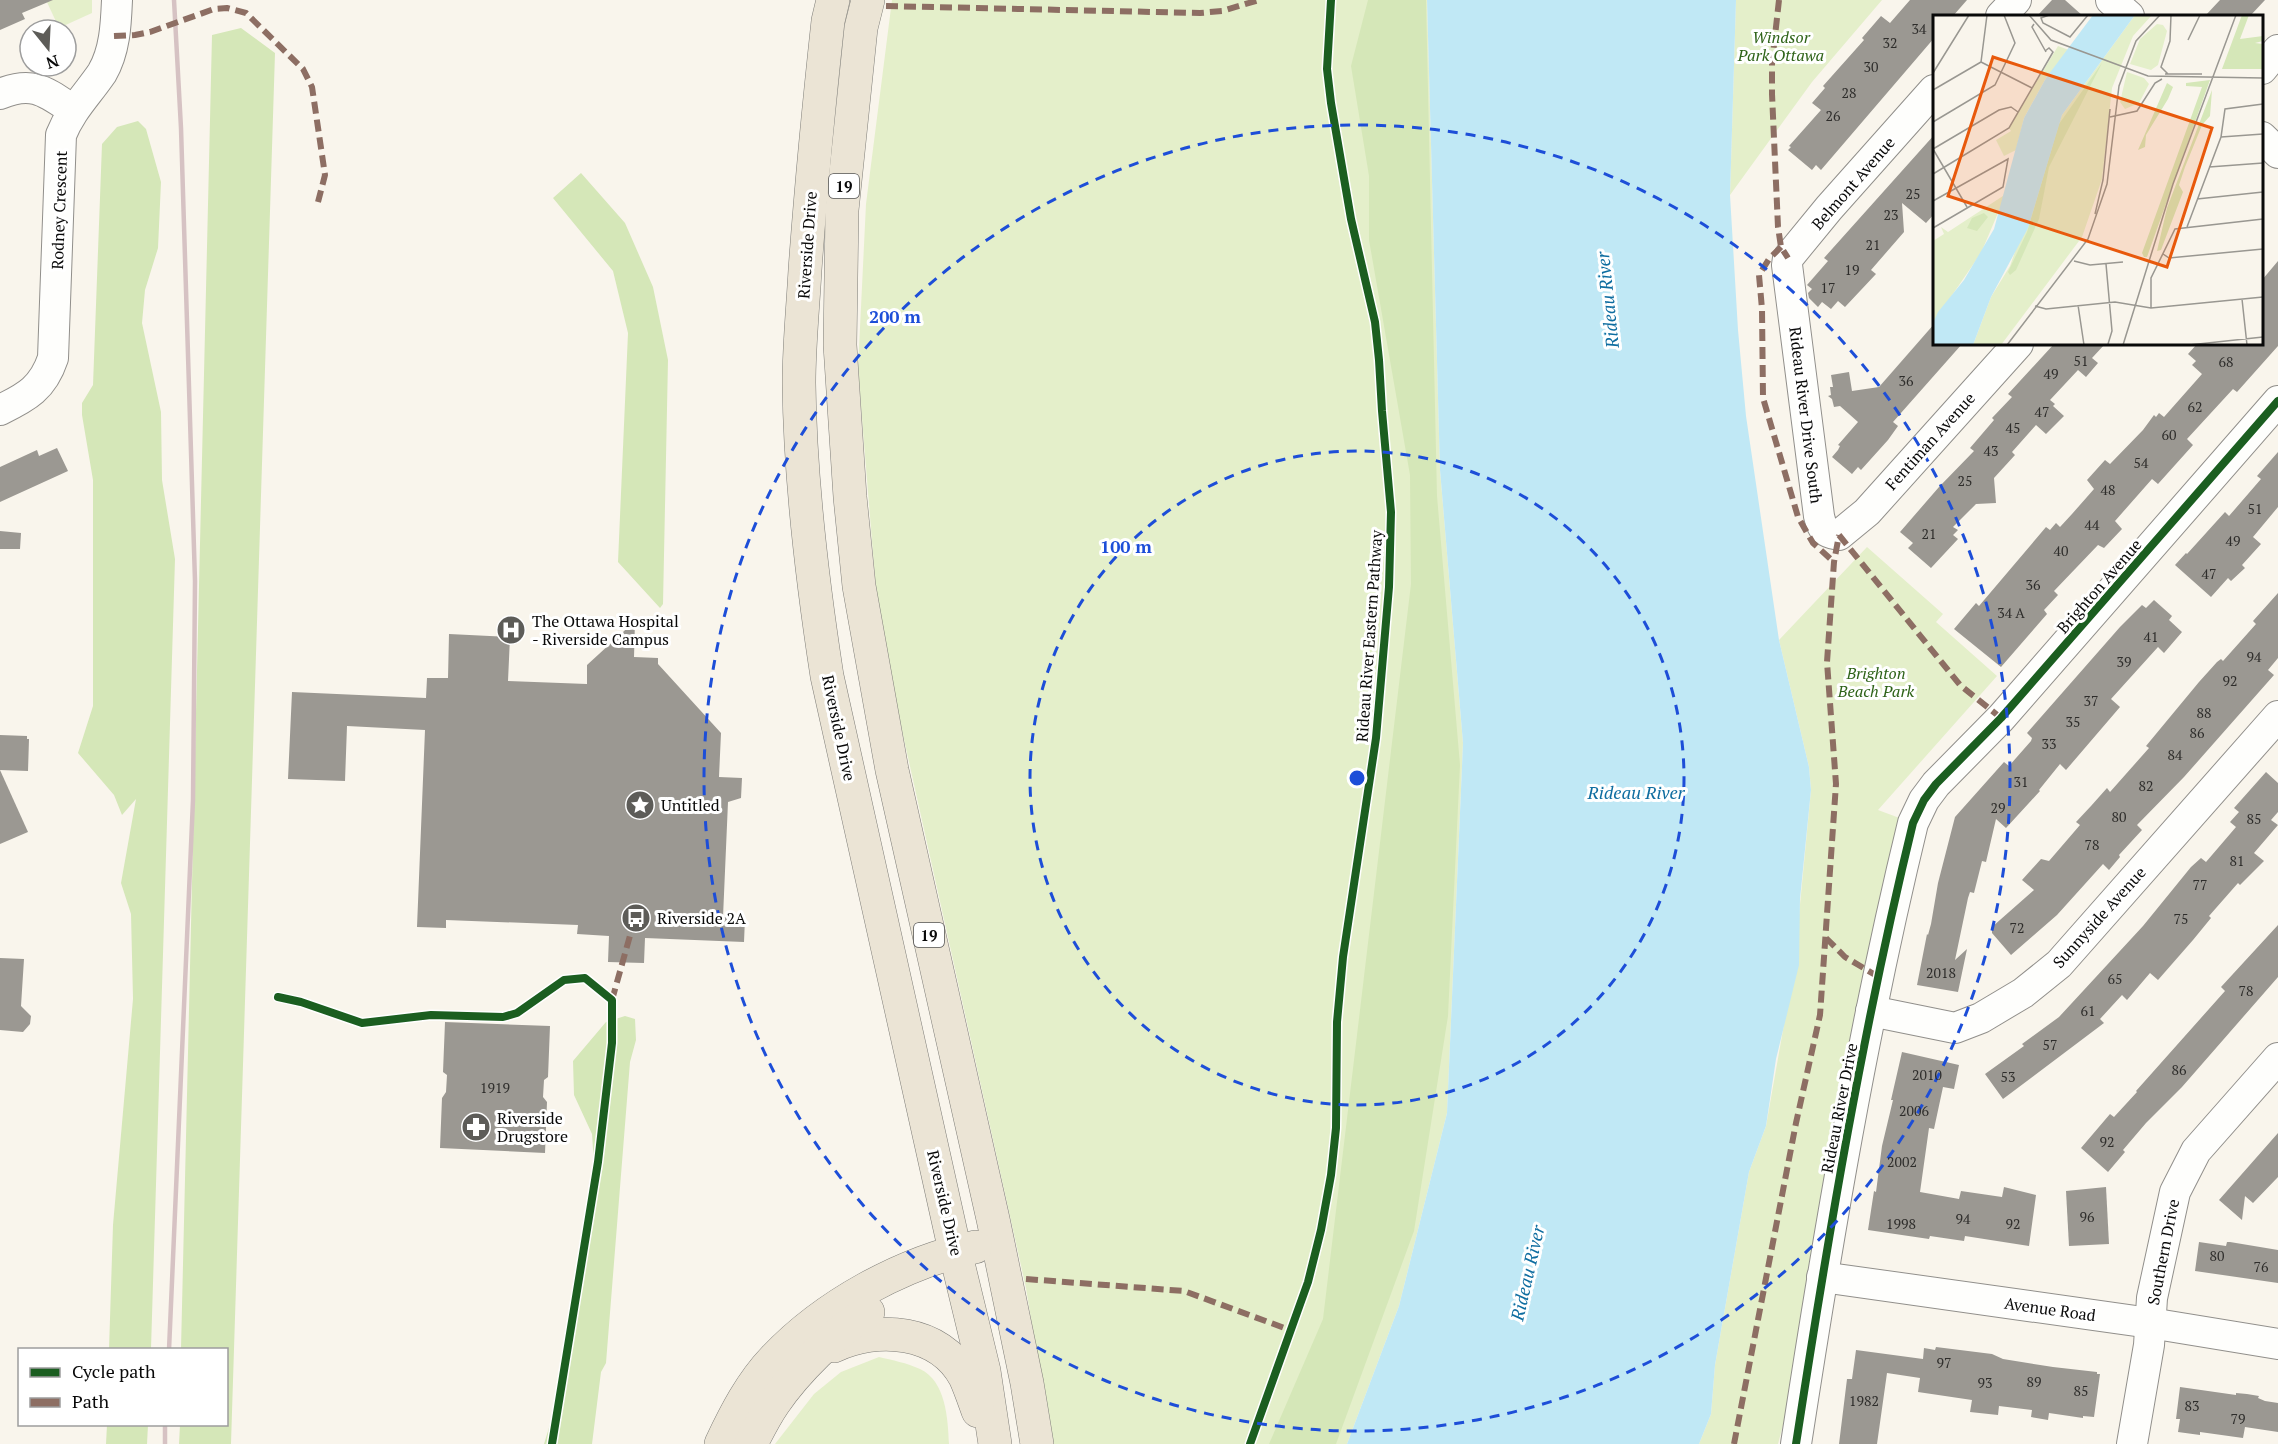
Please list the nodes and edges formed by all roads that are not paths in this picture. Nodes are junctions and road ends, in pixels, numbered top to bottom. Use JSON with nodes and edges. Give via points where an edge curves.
{"nodes":[{"id":1,"x":117,"y":0,"type":"edge"},
{"id":2,"x":833,"y":0,"type":"edge"},
{"id":3,"x":868,"y":0,"type":"edge"},
{"id":4,"x":2016,"y":0,"type":"edge"},
{"id":5,"x":2111,"y":0,"type":"edge"},
{"id":6,"x":2002,"y":15,"type":"edge"},
{"id":7,"x":2128,"y":15,"type":"edge"},
{"id":8,"x":2278,"y":50,"type":"edge"},
{"id":9,"x":2263,"y":68,"type":"edge"},
{"id":10,"x":1933,"y":92,"type":"edge"},
{"id":11,"x":0,"y":94,"type":"edge"},
{"id":12,"x":74,"y":110,"type":"junction"},
{"id":13,"x":2263,"y":138,"type":"edge"},
{"id":14,"x":2278,"y":153,"type":"edge"},
{"id":15,"x":1789,"y":282,"type":"joint"},
{"id":16,"x":2017,"y":345,"type":"edge"},
{"id":17,"x":2278,"y":401,"type":"edge"},
{"id":18,"x":0,"y":410,"type":"edge"},
{"id":19,"x":1839,"y":535,"type":"joint"},
{"id":20,"x":2278,"y":716,"type":"edge"},
{"id":21,"x":1936,"y":784,"type":"joint"},
{"id":22,"x":1871,"y":1011,"type":"junction"},
{"id":23,"x":2278,"y":1059,"type":"edge"},
{"id":24,"x":999,"y":1252,"type":"junction"},
{"id":25,"x":958,"y":1262,"type":"junction"},
{"id":26,"x":1822,"y":1277,"type":"junction"},
{"id":27,"x":2150,"y":1323,"type":"junction"},
{"id":28,"x":2278,"y":1344,"type":"edge"},
{"id":29,"x":817,"y":1355,"type":"junction"},
{"id":30,"x":721,"y":1444,"type":"edge"},
{"id":31,"x":751,"y":1444,"type":"edge"},
{"id":32,"x":993,"y":1444,"type":"edge"},
{"id":33,"x":1037,"y":1444,"type":"edge"},
{"id":34,"x":1796,"y":1444,"type":"edge"},
{"id":35,"x":2132,"y":1444,"type":"edge"}],
"edges":[{"from":1,"to":12,"type":"street","name":"Rodney Crescent","via":[[116,30],[108,60]]},
{"from":2,"to":25,"type":"main road","name":"Riverside Drive","number":"19","via":[[809,216],[800,344],[804,482],[828,676]]},
{"from":3,"to":24,"type":"main road","name":"Riverside Drive","number":"19","via":[[861,28],[842,210],[840,345],[859,586],[892,770]]},
{"from":4,"to":6,"type":"street"},
{"from":5,"to":7,"type":"street"},
{"from":8,"to":9,"type":"street"},
{"from":10,"to":15,"type":"street","name":"Belmont Avenue","via":[[1788,258]]},
{"from":11,"to":12,"type":"street","via":[[25,86],[43,90]]},
{"from":12,"to":18,"type":"street","name":"Rodney Crescent","via":[[61,135],[52,358],[40,385]]},
{"from":13,"to":14,"type":"street"},
{"from":15,"to":19,"type":"street","name":"Rideau River Drive South","via":[[1819,516],[1824,531]]},
{"from":16,"to":19,"type":"street","name":"Fentiman Avenue","via":[[1867,512]]},
{"from":17,"to":21,"type":"street","name":"Brighton Avenue","via":[[2001,718]]},
{"from":20,"to":22,"type":"street","name":"Sunnyside Avenue","via":[[2059,964],[2023,993],[1981,1018],[1955,1028]]},
{"from":21,"to":22,"type":"street","name":"Rideau River Drive","via":[[1913,823]]},
{"from":22,"to":26,"type":"street","name":"Rideau River Drive"},
{"from":23,"to":27,"type":"street","name":"Southern Drive","via":[[2196,1151],[2175,1192],[2154,1285]]},
{"from":24,"to":25,"type":"main road"},
{"from":24,"to":33,"type":"main road","name":"Riverside Drive","number":"19"},
{"from":25,"to":29,"type":"main road","via":[[846,1326]]},
{"from":25,"to":30,"type":"main road","via":[[898,1272],[802,1334],[755,1383]]},
{"from":25,"to":32,"type":"main road","name":"Riverside Drive","number":"19","via":[[984,1371]]},
{"from":26,"to":27,"type":"street","name":"Avenue Road"},
{"from":26,"to":34,"type":"street","name":"Rideau River Drive"},
{"from":27,"to":28,"type":"street","name":"Avenue Road"},
{"from":27,"to":35,"type":"street","name":"Southern Drive"},
{"from":29,"to":31,"type":"main road","via":[[773,1404]]},
{"from":29,"to":32,"type":"main road","via":[[848,1339],[866,1335],[906,1335],[924,1341],[954,1362],[964,1376]]}]}
